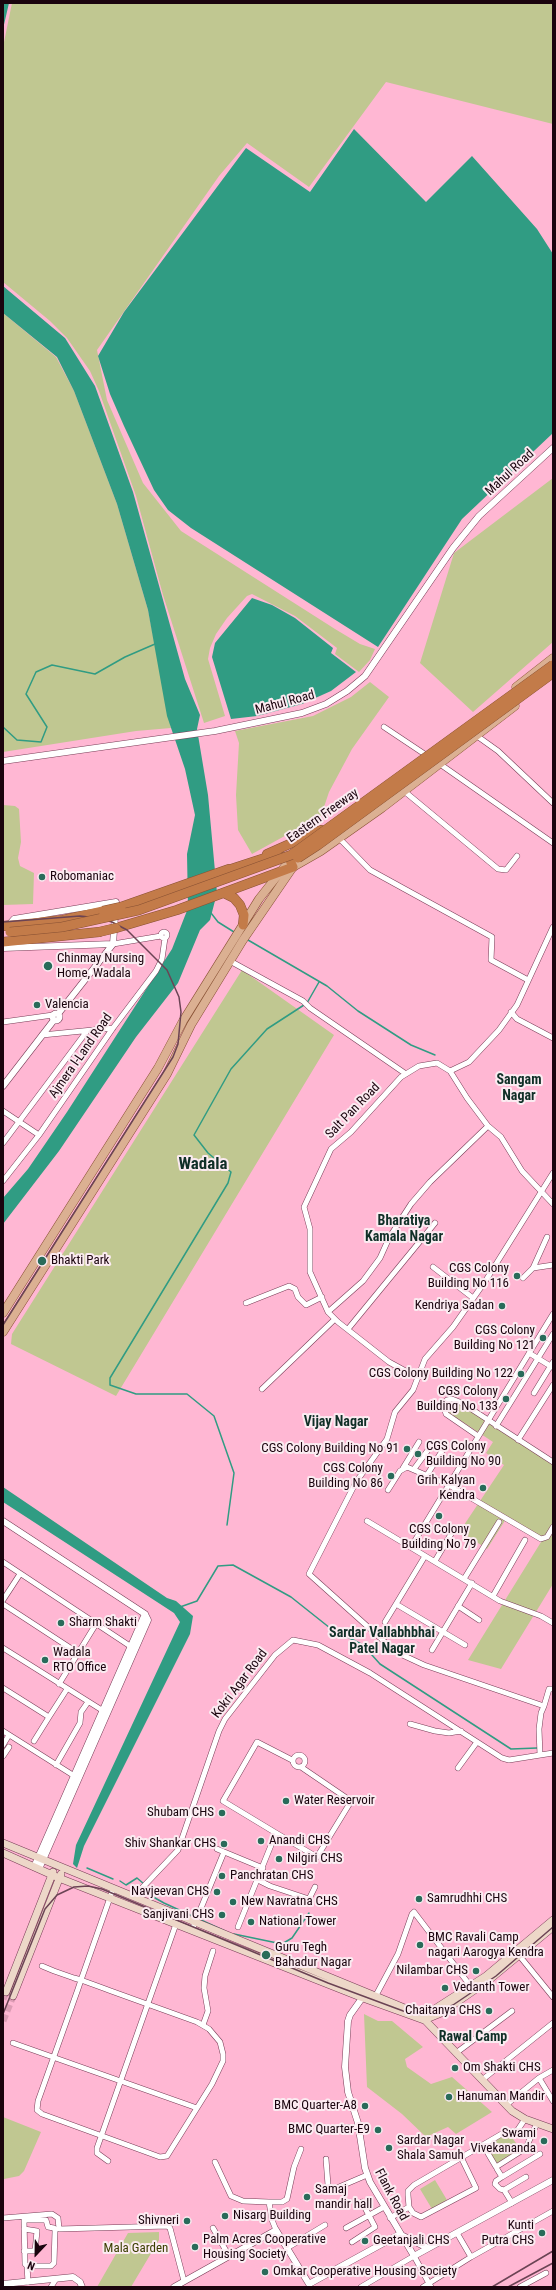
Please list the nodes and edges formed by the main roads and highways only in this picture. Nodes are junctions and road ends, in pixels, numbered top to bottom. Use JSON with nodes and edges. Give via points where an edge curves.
{"nodes":[{"id":1,"x":553,"y":658,"type":"edge"},
{"id":2,"x":553,"y":665,"type":"edge"},
{"id":3,"x":553,"y":673,"type":"edge"},
{"id":4,"x":340,"y":825,"type":"junction"},
{"id":5,"x":291,"y":863,"type":"junction"},
{"id":6,"x":225,"y":871,"type":"junction"},
{"id":7,"x":279,"y":872,"type":"junction"},
{"id":8,"x":222,"y":894,"type":"junction"},
{"id":9,"x":6,"y":932,"type":"edge"},
{"id":10,"x":242,"y":933,"type":"junction"},
{"id":11,"x":3,"y":942,"type":"edge"},
{"id":12,"x":205,"y":994,"type":"junction"},
{"id":13,"x":183,"y":1021,"type":"junction"},
{"id":14,"x":191,"y":1026,"type":"junction"},
{"id":15,"x":3,"y":1313,"type":"edge"},
{"id":16,"x":3,"y":1332,"type":"edge"},
{"id":17,"x":3,"y":1843,"type":"edge"},
{"id":18,"x":3,"y":1853,"type":"edge"},
{"id":19,"x":55,"y":1866,"type":"junction"},
{"id":20,"x":63,"y":1869,"type":"junction"},
{"id":21,"x":52,"y":1875,"type":"junction"},
{"id":22,"x":59,"y":1878,"type":"junction"},
{"id":23,"x":48,"y":1885,"type":"junction"},
{"id":24,"x":55,"y":1888,"type":"junction"},
{"id":25,"x":38,"y":1910,"type":"junction"},
{"id":26,"x":45,"y":1913,"type":"junction"},
{"id":27,"x":553,"y":1920,"type":"edge"},
{"id":28,"x":553,"y":1927,"type":"edge"},
{"id":29,"x":21,"y":1954,"type":"junction"},
{"id":30,"x":518,"y":1954,"type":"junction"},
{"id":31,"x":28,"y":1957,"type":"junction"},
{"id":32,"x":294,"y":1961,"type":"junction"},
{"id":33,"x":291,"y":1970,"type":"junction"},
{"id":34,"x":472,"y":1988,"type":"junction"},
{"id":35,"x":6,"y":1992,"type":"tunnel mouth"},
{"id":36,"x":13,"y":1996,"type":"tunnel mouth"},
{"id":37,"x":419,"y":2014,"type":"junction"},
{"id":38,"x":424,"y":2020,"type":"junction"},
{"id":39,"x":553,"y":2129,"type":"edge"}],
"edges":[{"from":1,"to":4,"type":"main road"},
{"from":2,"to":9,"type":"highway","name":"Eastern Freeway","bridge":true,"via":[[291,855],[133,912],[62,927]]},
{"from":3,"to":5,"type":"main road","via":[[477,736],[404,791],[339,838]]},
{"from":3,"to":9,"type":"highway","name":"Eastern Freeway","bridge":true,"via":[[302,856],[133,917],[85,929]]},
{"from":4,"to":5,"type":"main road"},
{"from":4,"to":6,"type":"highway","via":[[330,826]]},
{"from":5,"to":6,"type":"highway","via":[[270,856]]},
{"from":5,"to":7,"type":"highway"},
{"from":5,"to":10,"type":"main road"},
{"from":6,"to":9,"type":"highway","bridge":true,"via":[[103,912]]},
{"from":7,"to":8,"type":"highway"},
{"from":7,"to":10,"type":"main road"},
{"from":8,"to":10,"type":"highway","via":[[234,898],[240,905],[244,915]]},
{"from":8,"to":11,"type":"highway","bridge":true,"via":[[99,932]]},
{"from":10,"to":12,"type":"main road"},
{"from":10,"to":12,"type":"main road","via":[[230,961]]},
{"from":12,"to":13,"type":"main road"},
{"from":12,"to":14,"type":"main road"},
{"from":13,"to":14,"type":"main road"},
{"from":13,"to":15,"type":"main road","via":[[158,1068]]},
{"from":14,"to":16,"type":"main road","via":[[167,1074]]},
{"from":17,"to":19,"type":"main road"},
{"from":18,"to":21,"type":"main road"},
{"from":19,"to":20,"type":"main road"},
{"from":19,"to":21,"type":"main road"},
{"from":20,"to":22,"type":"main road"},
{"from":20,"to":32,"type":"main road","via":[[197,1918]]},
{"from":21,"to":22,"type":"main road"},
{"from":21,"to":23,"type":"main road"},
{"from":22,"to":24,"type":"main road"},
{"from":22,"to":33,"type":"main road"},
{"from":23,"to":24,"type":"main road"},
{"from":23,"to":25,"type":"main road"},
{"from":24,"to":26,"type":"main road"},
{"from":25,"to":26,"type":"main road"},
{"from":25,"to":29,"type":"main road"},
{"from":26,"to":31,"type":"main road"},
{"from":27,"to":30,"type":"main road"},
{"from":28,"to":30,"type":"main road"},
{"from":29,"to":31,"type":"main road"},
{"from":29,"to":35,"type":"main road"},
{"from":30,"to":34,"type":"main road"},
{"from":31,"to":36,"type":"main road"},
{"from":32,"to":33,"type":"main road"},
{"from":32,"to":37,"type":"main road"},
{"from":33,"to":38,"type":"main road"},
{"from":34,"to":37,"type":"main road","via":[[433,2010]]},
{"from":34,"to":38,"type":"main road","via":[[441,2013]]},
{"from":37,"to":38,"type":"main road"},
{"from":38,"to":39,"type":"main road","via":[[506,2105],[525,2119]]}]}
